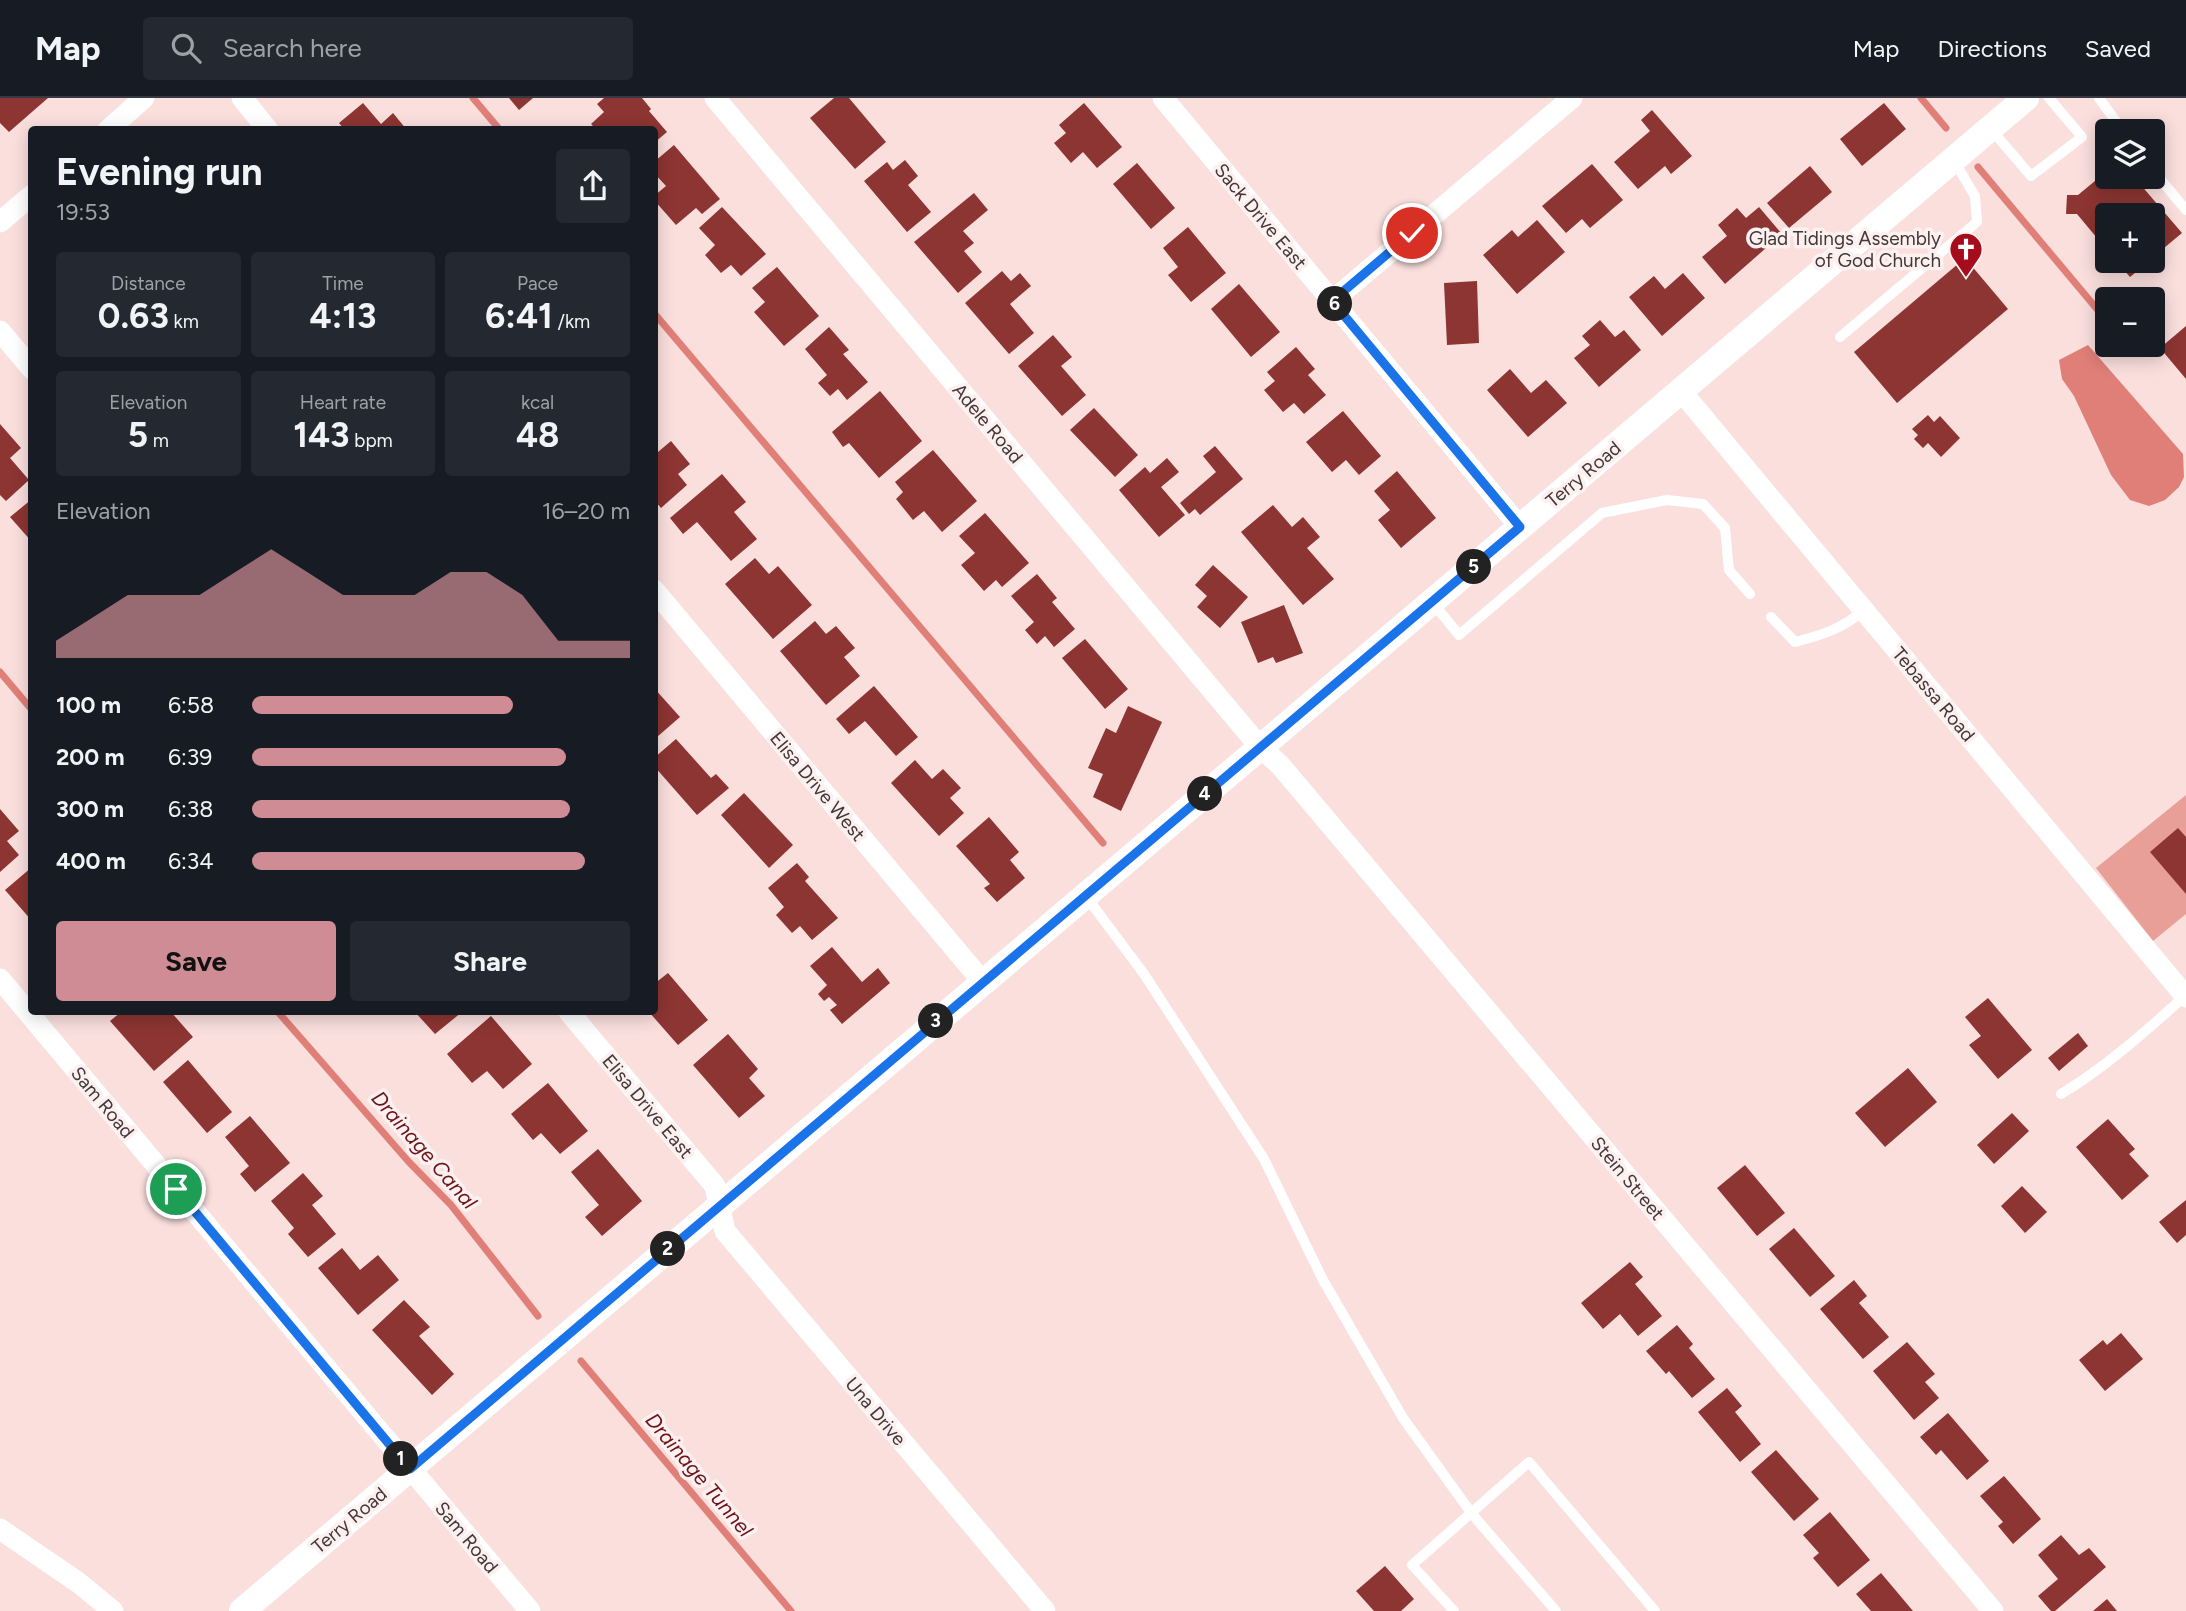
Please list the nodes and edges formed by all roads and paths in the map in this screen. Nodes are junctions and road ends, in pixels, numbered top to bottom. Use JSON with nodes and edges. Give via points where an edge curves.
{"nodes":[{"id":1,"x":144,"y":98,"type":"edge"},
{"id":2,"x":242,"y":98,"type":"edge"},
{"id":3,"x":715,"y":98,"type":"edge"},
{"id":4,"x":1163,"y":98,"type":"edge"},
{"id":5,"x":1572,"y":98,"type":"edge"},
{"id":6,"x":2026,"y":98,"type":"edge"},
{"id":7,"x":2049,"y":98,"type":"edge"},
{"id":8,"x":2099,"y":98,"type":"edge"},
{"id":9,"x":2114,"y":119,"type":"edge"},
{"id":10,"x":112,"y":126,"type":"edge"},
{"id":11,"x":265,"y":126,"type":"edge"},
{"id":12,"x":1990,"y":128,"type":"junction"},
{"id":13,"x":1953,"y":159,"type":"junction"},
{"id":14,"x":2165,"y":185,"type":"edge"},
{"id":15,"x":28,"y":198,"type":"edge"},
{"id":16,"x":2186,"y":210,"type":"edge"},
{"id":17,"x":0,"y":222,"type":"edge"},
{"id":18,"x":1332,"y":301,"type":"junction"},
{"id":19,"x":0,"y":331,"type":"edge"},
{"id":20,"x":1840,"y":337,"type":"dead end"},
{"id":21,"x":28,"y":364,"type":"edge"},
{"id":22,"x":1681,"y":391,"type":"junction"},
{"id":23,"x":1520,"y":527,"type":"junction"},
{"id":24,"x":1750,"y":594,"type":"dead end"},
{"id":25,"x":658,"y":595,"type":"edge"},
{"id":26,"x":1433,"y":603,"type":"junction"},
{"id":27,"x":1864,"y":610,"type":"junction"},
{"id":28,"x":1771,"y":617,"type":"dead end"},
{"id":29,"x":1260,"y":747,"type":"junction"},
{"id":30,"x":1085,"y":895,"type":"junction"},
{"id":31,"x":0,"y":979,"type":"edge"},
{"id":32,"x":982,"y":981,"type":"junction"},
{"id":33,"x":2185,"y":997,"type":"edge"},
{"id":34,"x":28,"y":1012,"type":"edge"},
{"id":35,"x":30,"y":1015,"type":"edge"},
{"id":36,"x":572,"y":1015,"type":"edge"},
{"id":37,"x":2061,"y":1094,"type":"dead end"},
{"id":38,"x":720,"y":1205,"type":"junction"},
{"id":39,"x":410,"y":1469,"type":"junction"},
{"id":40,"x":1472,"y":1514,"type":"junction"},
{"id":41,"x":0,"y":1529,"type":"edge"},
{"id":42,"x":113,"y":1611,"type":"edge"},
{"id":43,"x":242,"y":1611,"type":"edge"},
{"id":44,"x":530,"y":1611,"type":"edge"},
{"id":45,"x":1045,"y":1611,"type":"edge"},
{"id":46,"x":1454,"y":1611,"type":"edge"},
{"id":47,"x":1556,"y":1611,"type":"edge"},
{"id":48,"x":1655,"y":1611,"type":"edge"},
{"id":49,"x":1993,"y":1611,"type":"edge"}],
"edges":[{"from":1,"to":10,"type":"street"},
{"from":2,"to":11,"type":"street"},
{"from":3,"to":29,"type":"street","name":"Adele Road"},
{"from":4,"to":18,"type":"street","name":"Sack Drive East"},
{"from":5,"to":18,"type":"street"},
{"from":6,"to":12,"type":"street","name":"Terry Road"},
{"from":7,"to":12,"type":"lane","via":[[2082,137],[2031,176]]},
{"from":8,"to":9,"type":"lane"},
{"from":12,"to":13,"type":"street","name":"Terry Road"},
{"from":13,"to":20,"type":"lane","via":[[1975,196],[1977,222]]},
{"from":13,"to":22,"type":"street","name":"Terry Road"},
{"from":14,"to":16,"type":"lane"},
{"from":15,"to":17,"type":"street"},
{"from":18,"to":23,"type":"street","name":"Sack Drive East"},
{"from":19,"to":21,"type":"street"},
{"from":22,"to":23,"type":"street","name":"Terry Road"},
{"from":22,"to":27,"type":"street","name":"Tebassa Road"},
{"from":23,"to":26,"type":"street","name":"Terry Road"},
{"from":24,"to":26,"type":"lane","via":[[1729,570],[1725,528],[1703,503],[1667,500],[1602,513],[1459,635]]},
{"from":25,"to":32,"type":"street","name":"Elisa Drive West"},
{"from":26,"to":29,"type":"street","name":"Terry Road"},
{"from":27,"to":28,"type":"lane","via":[[1836,630],[1795,642]]},
{"from":27,"to":33,"type":"street","name":"Tebassa Road"},
{"from":29,"to":30,"type":"street","name":"Terry Road"},
{"from":29,"to":49,"type":"street","name":"Stein Street","via":[[1280,765]]},
{"from":30,"to":32,"type":"street","name":"Terry Road"},
{"from":30,"to":40,"type":"lane","via":[[1144,974],[1264,1159],[1365,1354],[1403,1418]]},
{"from":31,"to":34,"type":"street","name":"Sam Road"},
{"from":32,"to":38,"type":"street","name":"Terry Road"},
{"from":33,"to":37,"type":"lane"},
{"from":35,"to":39,"type":"street","name":"Sam Road"},
{"from":36,"to":38,"type":"street","name":"Elisa Drive East","via":[[715,1186]]},
{"from":38,"to":39,"type":"street","name":"Terry Road"},
{"from":38,"to":45,"type":"street","name":"Una Drive","via":[[725,1231]]},
{"from":39,"to":43,"type":"street","name":"Terry Road"},
{"from":39,"to":44,"type":"street","name":"Sam Road"},
{"from":40,"to":46,"type":"lane","via":[[1412,1565]]},
{"from":40,"to":47,"type":"lane"},
{"from":40,"to":48,"type":"lane","via":[[1529,1462]]},
{"from":41,"to":42,"type":"street"}]}
